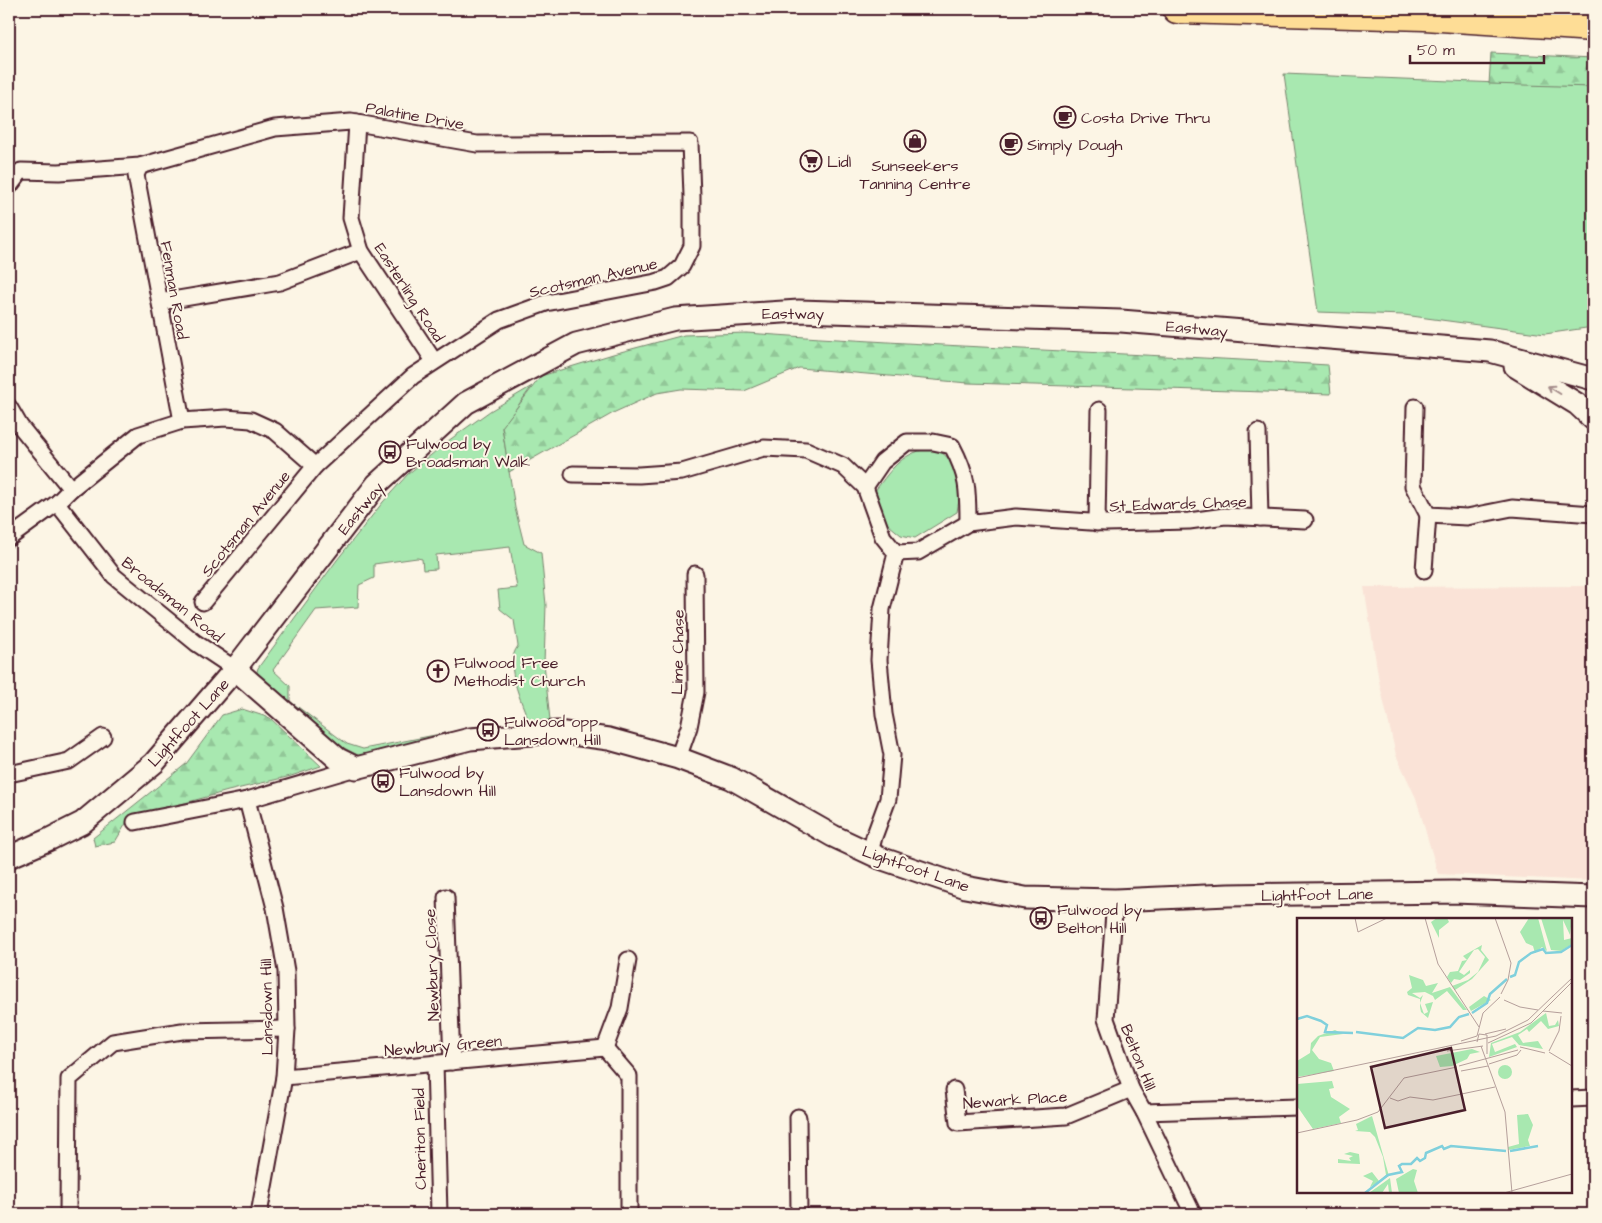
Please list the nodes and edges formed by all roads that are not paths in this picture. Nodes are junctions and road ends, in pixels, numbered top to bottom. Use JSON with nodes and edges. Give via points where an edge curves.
{"nodes":[{"id":1,"x":1177,"y":9,"type":"edge"},
{"id":2,"x":1593,"y":27,"type":"edge"},
{"id":3,"x":357,"y":123,"type":"junction"},
{"id":4,"x":690,"y":143,"type":"joint"},
{"id":5,"x":140,"y":166,"type":"junction"},
{"id":6,"x":9,"y":188,"type":"edge"},
{"id":7,"x":361,"y":250,"type":"junction"},
{"id":8,"x":160,"y":302,"type":"junction"},
{"id":9,"x":1490,"y":351,"type":"junction"},
{"id":10,"x":434,"y":361,"type":"junction"},
{"id":11,"x":1593,"y":379,"type":"edge"},
{"id":12,"x":9,"y":407,"type":"edge"},
{"id":13,"x":1415,"y":407,"type":"dead end"},
{"id":14,"x":1099,"y":410,"type":"dead end"},
{"id":15,"x":1593,"y":418,"type":"edge"},
{"id":16,"x":182,"y":421,"type":"junction"},
{"id":17,"x":1258,"y":432,"type":"dead end"},
{"id":18,"x":315,"y":466,"type":"junction"},
{"id":19,"x":573,"y":474,"type":"dead end"},
{"id":20,"x":865,"y":487,"type":"junction"},
{"id":21,"x":71,"y":489,"type":"junction"},
{"id":22,"x":57,"y":503,"type":"junction"},
{"id":23,"x":1593,"y":514,"type":"edge"},
{"id":24,"x":1428,"y":515,"type":"junction"},
{"id":25,"x":1260,"y":518,"type":"junction"},
{"id":26,"x":1304,"y":520,"type":"dead end"},
{"id":27,"x":968,"y":523,"type":"junction"},
{"id":28,"x":1097,"y":523,"type":"junction"},
{"id":29,"x":9,"y":538,"type":"edge"},
{"id":30,"x":896,"y":553,"type":"junction"},
{"id":31,"x":1424,"y":570,"type":"dead end"},
{"id":32,"x":695,"y":574,"type":"dead end"},
{"id":33,"x":204,"y":602,"type":"dead end"},
{"id":34,"x":235,"y":670,"type":"junction"},
{"id":35,"x":103,"y":737,"type":"dead end"},
{"id":36,"x":678,"y":758,"type":"junction"},
{"id":37,"x":356,"y":768,"type":"junction"},
{"id":38,"x":9,"y":774,"type":"edge"},
{"id":39,"x":247,"y":800,"type":"junction"},
{"id":40,"x":135,"y":822,"type":"dead end"},
{"id":41,"x":870,"y":853,"type":"junction"},
{"id":42,"x":9,"y":857,"type":"edge"},
{"id":43,"x":1593,"y":897,"type":"edge"},
{"id":44,"x":446,"y":898,"type":"dead end"},
{"id":45,"x":1115,"y":900,"type":"junction"},
{"id":46,"x":628,"y":960,"type":"dead end"},
{"id":47,"x":287,"y":1029,"type":"junction"},
{"id":48,"x":605,"y":1048,"type":"junction"},
{"id":49,"x":452,"y":1062,"type":"junction"},
{"id":50,"x":435,"y":1064,"type":"junction"},
{"id":51,"x":284,"y":1077,"type":"junction"},
{"id":52,"x":1131,"y":1089,"type":"junction"},
{"id":53,"x":954,"y":1090,"type":"dead end"},
{"id":54,"x":1593,"y":1098,"type":"edge"},
{"id":55,"x":1572,"y":1099,"type":"edge"},
{"id":56,"x":1297,"y":1107,"type":"edge"},
{"id":57,"x":1144,"y":1112,"type":"junction"},
{"id":58,"x":798,"y":1117,"type":"dead end"},
{"id":59,"x":68,"y":1214,"type":"edge"},
{"id":60,"x":259,"y":1214,"type":"edge"},
{"id":61,"x":439,"y":1214,"type":"edge"},
{"id":62,"x":629,"y":1214,"type":"edge"},
{"id":63,"x":799,"y":1214,"type":"edge"},
{"id":64,"x":1193,"y":1214,"type":"edge"}],
"edges":[{"from":1,"to":2,"type":"highway","via":[[1425,16]]},
{"from":3,"to":4,"type":"street","name":"Palatine Drive","via":[[477,144]]},
{"from":3,"to":5,"type":"street","name":"Palatine Drive","via":[[275,128]]},
{"from":3,"to":7,"type":"street","name":"Easterling Road","via":[[351,218]]},
{"from":4,"to":10,"type":"street","name":"Scotsman Avenue","via":[[692,246],[682,266],[668,278],[546,303],[499,320]]},
{"from":5,"to":6,"type":"street","name":"Palatine Drive","via":[[59,172],[21,171]]},
{"from":5,"to":8,"type":"street","name":"Fenman Road","via":[[136,175]]},
{"from":7,"to":8,"type":"street","via":[[280,282]]},
{"from":7,"to":10,"type":"street","name":"Easterling Road"},
{"from":8,"to":16,"type":"street","name":"Fenman Road"},
{"from":9,"to":11,"type":"main road","name":"Eastway"},
{"from":15,"to":9,"type":"main road","name":"Eastway","one_way":true,"via":[[1577,404]]},
{"from":9,"to":34,"type":"main road","name":"Eastway","via":[[1121,321],[799,311],[676,318],[576,344],[466,403],[377,484]]},
{"from":10,"to":18,"type":"street","name":"Scotsman Avenue","via":[[412,376]]},
{"from":12,"to":21,"type":"street","via":[[20,426]]},
{"from":13,"to":24,"type":"street","via":[[1414,486]]},
{"from":14,"to":28,"type":"street","name":"St Edwards Chase"},
{"from":16,"to":18,"type":"street","name":"Scotsman Avenue","via":[[251,420],[275,431]]},
{"from":16,"to":21,"type":"street","name":"Scotsman Avenue","via":[[138,435]]},
{"from":17,"to":25,"type":"street","name":"St Edwards Chase"},
{"from":18,"to":33,"type":"street","name":"Scotsman Avenue"},
{"from":19,"to":20,"type":"street","via":[[682,472],[764,448],[806,450],[843,466]]},
{"from":20,"to":27,"type":"street","via":[[882,462],[907,442],[952,446],[963,466],[968,492]]},
{"from":20,"to":30,"type":"street","via":[[883,537]]},
{"from":21,"to":22,"type":"street","name":"Scotsman Avenue"},
{"from":22,"to":29,"type":"street","name":"Scotsman Avenue"},
{"from":22,"to":34,"type":"street","name":"Broadsman Road","via":[[114,576],[196,643]]},
{"from":23,"to":24,"type":"street","via":[[1512,508],[1467,517]]},
{"from":24,"to":31,"type":"street"},
{"from":25,"to":26,"type":"street","name":"St Edwards Chase"},
{"from":25,"to":28,"type":"street","name":"St Edwards Chase","via":[[1225,516],[1189,521]]},
{"from":27,"to":28,"type":"street","name":"St Edwards Chase","via":[[1016,517]]},
{"from":27,"to":30,"type":"street","name":"St Edwards Chase","via":[[918,552]]},
{"from":30,"to":41,"type":"street","via":[[882,609],[879,660],[892,755],[888,799]]},
{"from":32,"to":36,"type":"street","name":"Lime Chase","via":[[696,692]]},
{"from":34,"to":37,"type":"main road","name":"Lightfoot Lane","via":[[338,759]]},
{"from":34,"to":42,"type":"main road","name":"Lightfoot Lane","via":[[154,763],[82,822]]},
{"from":35,"to":38,"type":"street","via":[[69,761]]},
{"from":36,"to":37,"type":"main road","name":"Lightfoot Lane","via":[[609,739],[557,732],[470,739]]},
{"from":36,"to":41,"type":"main road","name":"Lightfoot Lane","via":[[731,778],[833,836]]},
{"from":37,"to":39,"type":"street","name":"Lightfoot Lane"},
{"from":39,"to":40,"type":"street","name":"Lightfoot Lane"},
{"from":39,"to":47,"type":"street","name":"Lansdown Hill","via":[[283,953]]},
{"from":41,"to":45,"type":"main road","name":"Lightfoot Lane","via":[[965,887],[1026,898]]},
{"from":43,"to":45,"type":"main road","name":"Lightfoot Lane","via":[[1453,892]]},
{"from":44,"to":49,"type":"street","name":"Newbury Close"},
{"from":45,"to":52,"type":"street","name":"Belton Hill","via":[[1106,1019]]},
{"from":46,"to":48,"type":"street","via":[[620,1008]]},
{"from":47,"to":51,"type":"street","name":"Lansdown Hill"},
{"from":47,"to":59,"type":"street","via":[[182,1031],[113,1042],[76,1073],[69,1079]]},
{"from":48,"to":49,"type":"street","name":"Newbury Green"},
{"from":48,"to":62,"type":"street","via":[[629,1076]]},
{"from":49,"to":50,"type":"street","name":"Newbury Green"},
{"from":50,"to":51,"type":"street","name":"Newbury Green"},
{"from":50,"to":61,"type":"street","name":"Cheriton Field"},
{"from":51,"to":60,"type":"street","name":"Lansdown Hill"},
{"from":52,"to":53,"type":"street","name":"Newark Place","via":[[1066,1116],[958,1123]]},
{"from":52,"to":57,"type":"street","name":"Belton Hill"},
{"from":54,"to":55,"type":"street"},
{"from":56,"to":57,"type":"street"},
{"from":57,"to":64,"type":"street","name":"Belton Hill"},
{"from":58,"to":63,"type":"street"}]}
